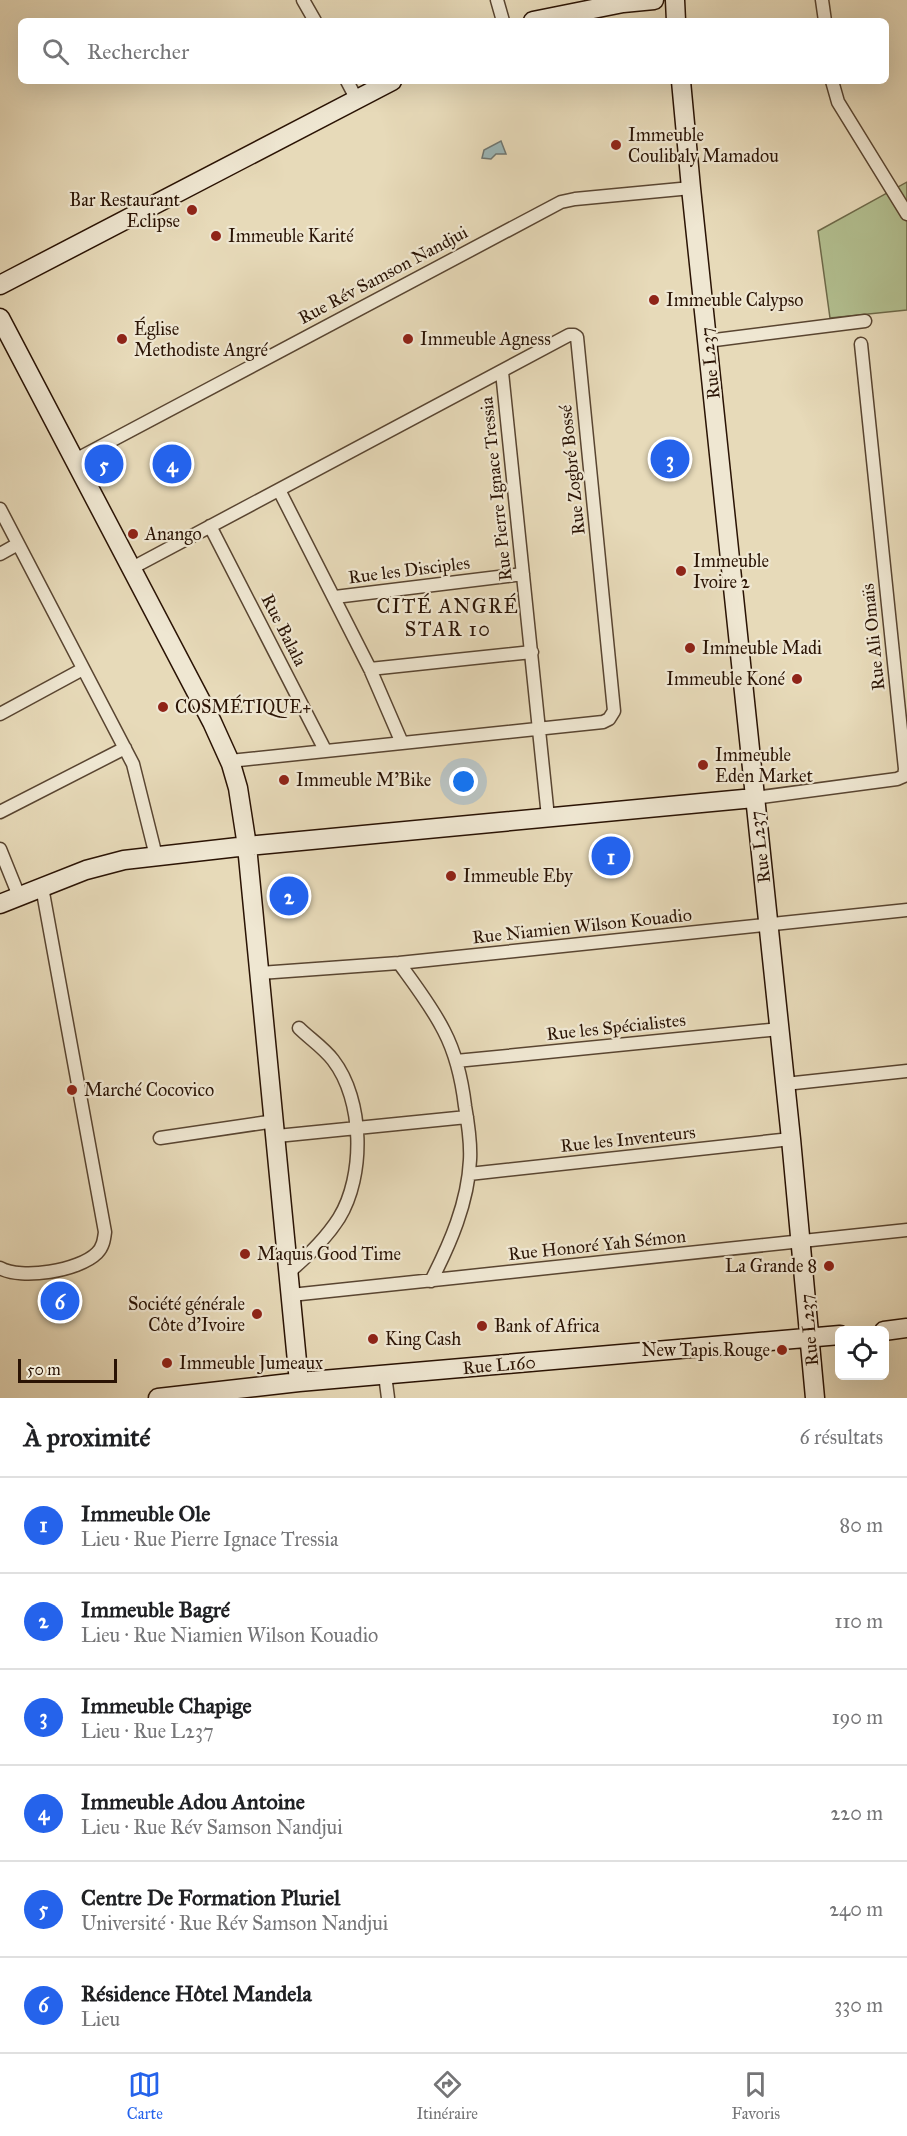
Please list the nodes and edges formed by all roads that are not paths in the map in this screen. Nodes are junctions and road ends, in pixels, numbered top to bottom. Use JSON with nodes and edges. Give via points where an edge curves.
{"nodes":[{"id":1,"x":303,"y":0,"type":"edge"},
{"id":2,"x":497,"y":0,"type":"edge"},
{"id":3,"x":654,"y":0,"type":"edge"},
{"id":4,"x":675,"y":0,"type":"edge"},
{"id":5,"x":822,"y":0,"type":"edge"},
{"id":6,"x":313,"y":18,"type":"edge"},
{"id":7,"x":502,"y":18,"type":"edge"},
{"id":8,"x":548,"y":18,"type":"edge"},
{"id":9,"x":676,"y":18,"type":"edge"},
{"id":10,"x":825,"y":18,"type":"edge"},
{"id":11,"x":349,"y":84,"type":"edge"},
{"id":12,"x":386,"y":84,"type":"edge"},
{"id":13,"x":681,"y":84,"type":"edge"},
{"id":14,"x":833,"y":84,"type":"edge"},
{"id":15,"x":357,"y":100,"type":"junction"},
{"id":16,"x":691,"y":188,"type":"junction"},
{"id":17,"x":907,"y":214,"type":"edge"},
{"id":18,"x":0,"y":285,"type":"edge"},
{"id":19,"x":0,"y":318,"type":"edge"},
{"id":20,"x":865,"y":321,"type":"dead end"},
{"id":21,"x":707,"y":341,"type":"junction"},
{"id":22,"x":861,"y":344,"type":"dead end"},
{"id":23,"x":502,"y":372,"type":"junction"},
{"id":24,"x":75,"y":460,"type":"junction"},
{"id":25,"x":279,"y":490,"type":"junction"},
{"id":26,"x":0,"y":509,"type":"edge"},
{"id":27,"x":210,"y":526,"type":"junction"},
{"id":28,"x":18,"y":544,"type":"junction"},
{"id":29,"x":0,"y":554,"type":"edge"},
{"id":30,"x":132,"y":568,"type":"junction"},
{"id":31,"x":523,"y":574,"type":"junction"},
{"id":32,"x":335,"y":597,"type":"junction"},
{"id":33,"x":532,"y":652,"type":"junction"},
{"id":34,"x":83,"y":669,"type":"junction"},
{"id":35,"x":370,"y":669,"type":"junction"},
{"id":36,"x":0,"y":714,"type":"edge"},
{"id":37,"x":539,"y":729,"type":"junction"},
{"id":38,"x":402,"y":743,"type":"junction"},
{"id":39,"x":125,"y":748,"type":"junction"},
{"id":40,"x":325,"y":750,"type":"junction"},
{"id":41,"x":230,"y":761,"type":"junction"},
{"id":42,"x":754,"y":798,"type":"junction"},
{"id":43,"x":0,"y":812,"type":"edge"},
{"id":44,"x":548,"y":817,"type":"junction"},
{"id":45,"x":247,"y":846,"type":"junction"},
{"id":46,"x":0,"y":849,"type":"edge"},
{"id":47,"x":156,"y":856,"type":"junction"},
{"id":48,"x":42,"y":887,"type":"junction"},
{"id":49,"x":19,"y":896,"type":"junction"},
{"id":50,"x":0,"y":904,"type":"edge"},
{"id":51,"x":907,"y":910,"type":"edge"},
{"id":52,"x":769,"y":924,"type":"junction"},
{"id":53,"x":399,"y":963,"type":"junction"},
{"id":54,"x":260,"y":973,"type":"junction"},
{"id":55,"x":299,"y":1028,"type":"dead end"},
{"id":56,"x":780,"y":1029,"type":"junction"},
{"id":57,"x":456,"y":1061,"type":"junction"},
{"id":58,"x":907,"y":1071,"type":"edge"},
{"id":59,"x":785,"y":1084,"type":"junction"},
{"id":60,"x":467,"y":1117,"type":"junction"},
{"id":61,"x":276,"y":1128,"type":"junction"},
{"id":62,"x":357,"y":1129,"type":"junction"},
{"id":63,"x":160,"y":1138,"type":"dead end"},
{"id":64,"x":791,"y":1139,"type":"junction"},
{"id":65,"x":469,"y":1174,"type":"junction"},
{"id":66,"x":907,"y":1230,"type":"edge"},
{"id":67,"x":801,"y":1242,"type":"junction"},
{"id":68,"x":0,"y":1268,"type":"edge"},
{"id":69,"x":289,"y":1272,"type":"junction"},
{"id":70,"x":431,"y":1281,"type":"junction"},
{"id":71,"x":291,"y":1295,"type":"junction"},
{"id":72,"x":907,"y":1328,"type":"edge"},
{"id":73,"x":889,"y":1330,"type":"edge"},
{"id":74,"x":835,"y":1336,"type":"edge"},
{"id":75,"x":810,"y":1338,"type":"junction"},
{"id":76,"x":385,"y":1375,"type":"junction"},
{"id":77,"x":299,"y":1382,"type":"junction"},
{"id":78,"x":158,"y":1398,"type":"edge"},
{"id":79,"x":388,"y":1398,"type":"edge"},
{"id":80,"x":815,"y":1398,"type":"edge"}],
"edges":[{"from":1,"to":6,"type":"street"},
{"from":2,"to":7,"type":"street"},
{"from":3,"to":8,"type":"street"},
{"from":4,"to":9,"type":"street"},
{"from":5,"to":10,"type":"street"},
{"from":11,"to":15,"type":"street"},
{"from":12,"to":15,"type":"street"},
{"from":13,"to":16,"type":"street","name":"Rue L237"},
{"from":14,"to":17,"type":"street","via":[[838,102]]},
{"from":15,"to":18,"type":"street"},
{"from":16,"to":21,"type":"street","name":"Rue L237"},
{"from":16,"to":24,"type":"street","name":"Rue Rév Samson Nandjui","via":[[576,198],[555,204]]},
{"from":19,"to":24,"type":"street"},
{"from":20,"to":21,"type":"street"},
{"from":21,"to":42,"type":"street","name":"Rue L237"},
{"from":22,"to":42,"type":"street","name":"Rue Ali Omaïs","via":[[904,776]]},
{"from":23,"to":25,"type":"street","name":"Rue Zogbré Bossé"},
{"from":23,"to":31,"type":"street","name":"Rue Pierre Ignace Tressia"},
{"from":23,"to":37,"type":"street","name":"Rue Zogbré Bossé","via":[[569,335],[577,337],[614,711],[603,722]]},
{"from":24,"to":30,"type":"street"},
{"from":25,"to":27,"type":"street","name":"Rue Zogbré Bossé"},
{"from":25,"to":32,"type":"street"},
{"from":26,"to":28,"type":"street"},
{"from":27,"to":30,"type":"street","name":"Rue Zogbré Bossé"},
{"from":27,"to":40,"type":"street","name":"Rue Balala"},
{"from":28,"to":29,"type":"street"},
{"from":28,"to":34,"type":"street"},
{"from":30,"to":41,"type":"street"},
{"from":31,"to":32,"type":"street","name":"Rue les Disciples"},
{"from":31,"to":33,"type":"street","name":"Rue Pierre Ignace Tressia"},
{"from":32,"to":35,"type":"street"},
{"from":33,"to":35,"type":"street"},
{"from":33,"to":37,"type":"street","name":"Rue Pierre Ignace Tressia"},
{"from":34,"to":36,"type":"street"},
{"from":34,"to":39,"type":"street"},
{"from":35,"to":38,"type":"street"},
{"from":37,"to":38,"type":"street","name":"Rue Zogbré Bossé"},
{"from":37,"to":44,"type":"street","name":"Rue Pierre Ignace Tressia"},
{"from":38,"to":40,"type":"street","name":"Rue Zogbré Bossé"},
{"from":39,"to":43,"type":"street"},
{"from":39,"to":47,"type":"street","via":[[133,764]]},
{"from":40,"to":41,"type":"street","name":"Rue Zogbré Bossé"},
{"from":41,"to":45,"type":"street"},
{"from":42,"to":44,"type":"street"},
{"from":42,"to":52,"type":"street","name":"Rue L237"},
{"from":44,"to":45,"type":"street"},
{"from":45,"to":47,"type":"street"},
{"from":45,"to":54,"type":"street"},
{"from":46,"to":49,"type":"street"},
{"from":47,"to":48,"type":"street","via":[[86,870]]},
{"from":48,"to":49,"type":"street"},
{"from":48,"to":68,"type":"street","via":[[105,1232],[102,1246],[84,1263],[32,1274],[10,1274]]},
{"from":49,"to":50,"type":"street"},
{"from":51,"to":52,"type":"street","name":"Rue Niamien Wilson Kouadio"},
{"from":52,"to":53,"type":"street","name":"Rue Niamien Wilson Kouadio"},
{"from":52,"to":56,"type":"street","name":"Rue L237"},
{"from":53,"to":54,"type":"street","name":"Rue Niamien Wilson Kouadio"},
{"from":53,"to":57,"type":"street","via":[[431,1007]]},
{"from":54,"to":61,"type":"street"},
{"from":55,"to":62,"type":"street","via":[[333,1060],[354,1107]]},
{"from":56,"to":57,"type":"street","name":"Rue les Spécialistes"},
{"from":56,"to":59,"type":"street","name":"Rue L237"},
{"from":57,"to":60,"type":"street"},
{"from":58,"to":59,"type":"street"},
{"from":59,"to":64,"type":"street","name":"Rue L237"},
{"from":60,"to":62,"type":"street"},
{"from":60,"to":65,"type":"street"},
{"from":61,"to":62,"type":"street"},
{"from":61,"to":63,"type":"street"},
{"from":61,"to":69,"type":"street"},
{"from":62,"to":69,"type":"street","via":[[354,1178],[346,1204],[320,1245]]},
{"from":64,"to":65,"type":"street","name":"Rue les Inventeurs"},
{"from":64,"to":67,"type":"street","name":"Rue L237"},
{"from":65,"to":70,"type":"street","via":[[448,1248]]},
{"from":66,"to":67,"type":"street","name":"Rue Honoré Yah Sémon"},
{"from":67,"to":70,"type":"street","name":"Rue Honoré Yah Sémon"},
{"from":67,"to":75,"type":"street","name":"Rue L237"},
{"from":69,"to":71,"type":"street"},
{"from":70,"to":71,"type":"street","name":"Rue Honoré Yah Sémon"},
{"from":71,"to":77,"type":"street"},
{"from":72,"to":73,"type":"street"},
{"from":74,"to":75,"type":"street","name":"Rue L160"},
{"from":75,"to":76,"type":"street","name":"Rue L160"},
{"from":75,"to":80,"type":"street","name":"Rue L237"},
{"from":76,"to":77,"type":"street","name":"Rue L160"},
{"from":76,"to":79,"type":"street"},
{"from":77,"to":78,"type":"street","name":"Rue L160"}]}
